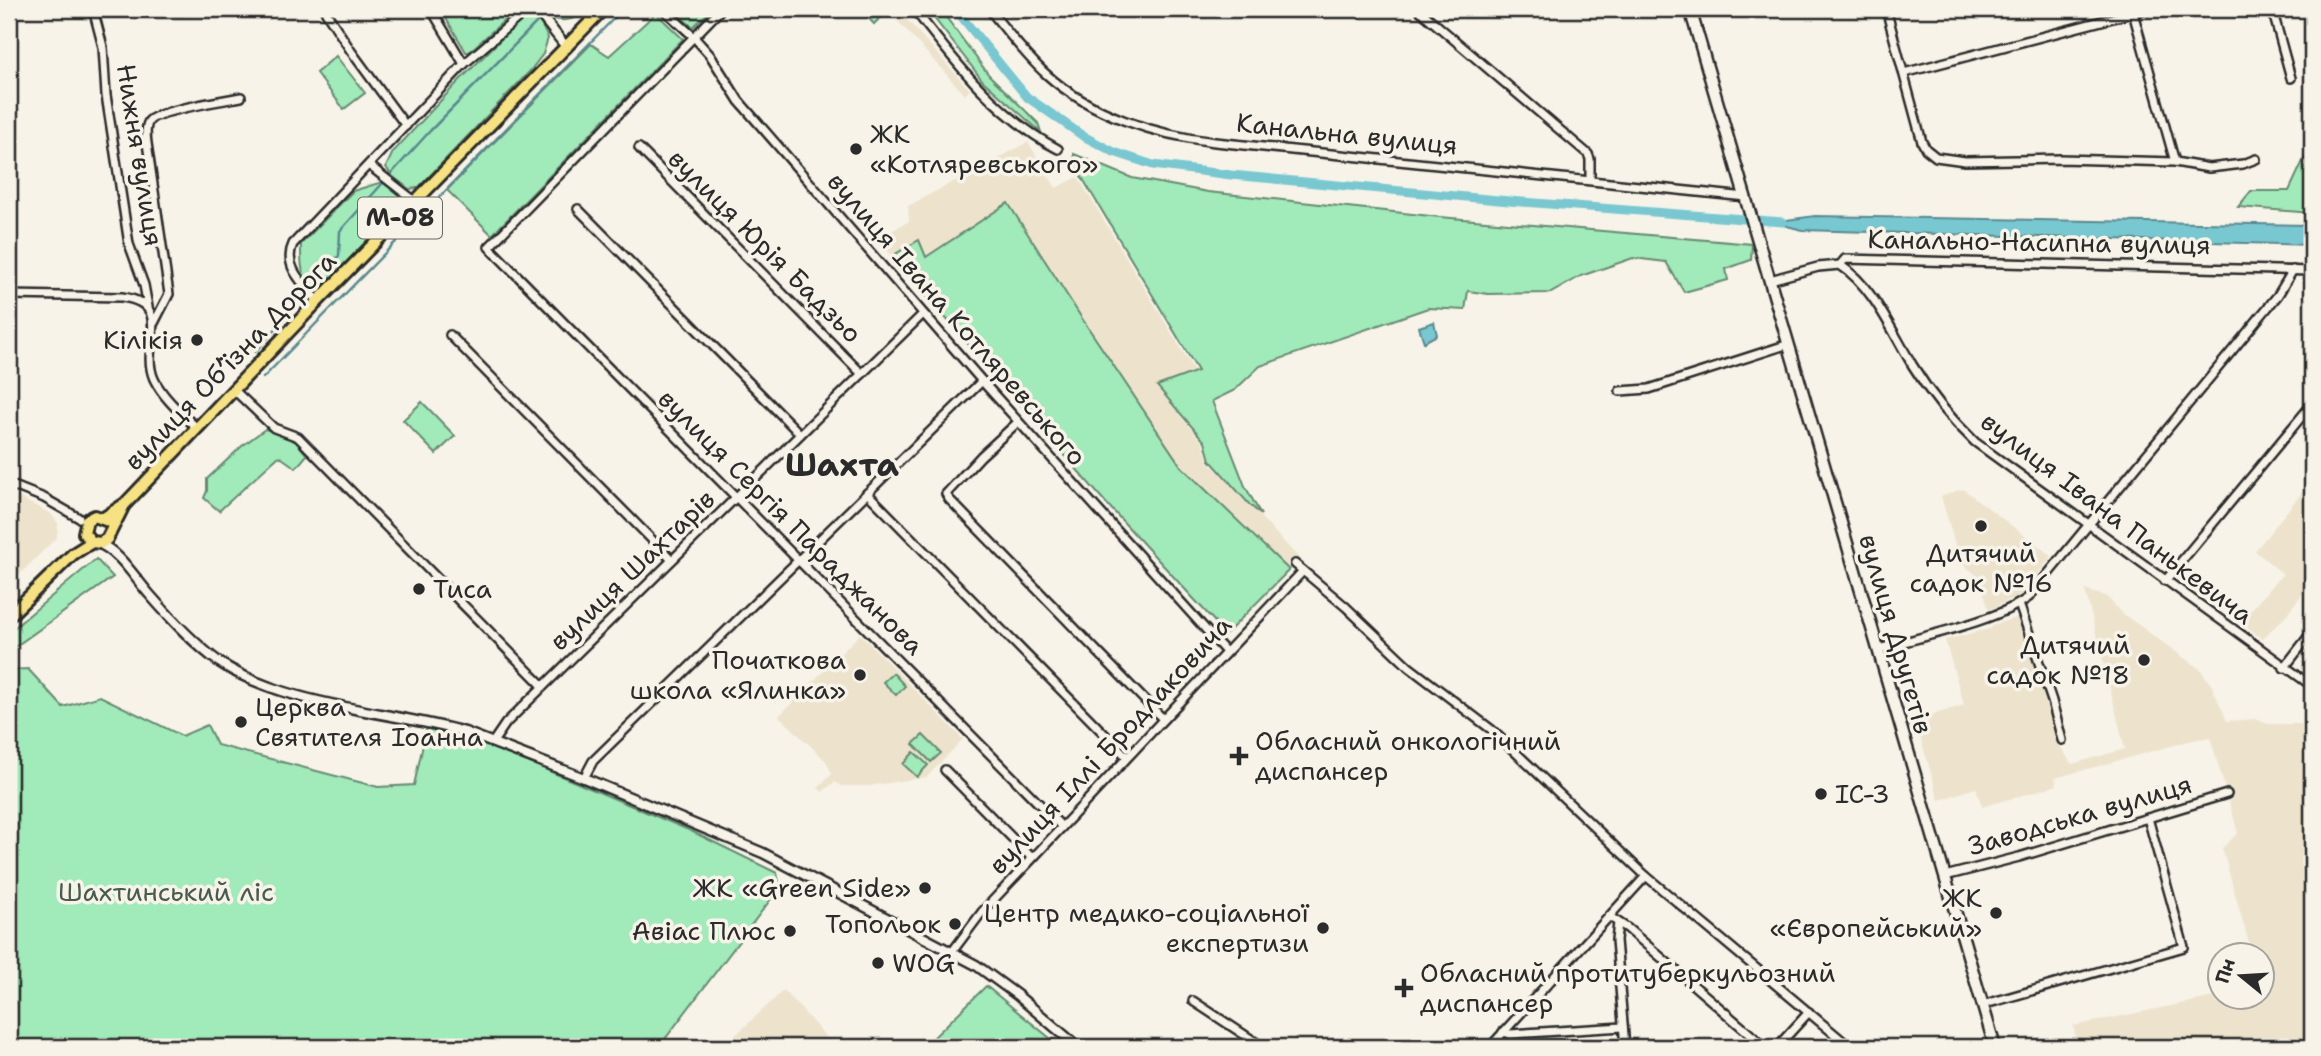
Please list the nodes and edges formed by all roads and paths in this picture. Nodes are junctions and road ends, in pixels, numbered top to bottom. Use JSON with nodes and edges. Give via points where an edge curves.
{"nodes":[{"id":1,"x":93,"y":9,"type":"edge"},
{"id":2,"x":187,"y":9,"type":"edge"},
{"id":3,"x":324,"y":9,"type":"edge"},
{"id":4,"x":431,"y":9,"type":"edge"},
{"id":5,"x":528,"y":9,"type":"edge"},
{"id":6,"x":536,"y":9,"type":"edge"},
{"id":7,"x":603,"y":9,"type":"edge"},
{"id":8,"x":663,"y":9,"type":"edge"},
{"id":9,"x":721,"y":9,"type":"edge"},
{"id":10,"x":914,"y":9,"type":"edge"},
{"id":11,"x":989,"y":9,"type":"edge"},
{"id":12,"x":1418,"y":9,"type":"edge"},
{"id":13,"x":1690,"y":9,"type":"edge"},
{"id":14,"x":1886,"y":9,"type":"edge"},
{"id":15,"x":2147,"y":9,"type":"edge"},
{"id":16,"x":2272,"y":9,"type":"edge"},
{"id":17,"x":177,"y":10,"type":"edge"},
{"id":18,"x":2132,"y":11,"type":"edge"},
{"id":19,"x":693,"y":36,"type":"junction"},
{"id":20,"x":567,"y":48,"type":"junction"},
{"id":21,"x":464,"y":64,"type":"junction"},
{"id":22,"x":1904,"y":73,"type":"junction"},
{"id":23,"x":2291,"y":78,"type":"dead end"},
{"id":24,"x":241,"y":97,"type":"dead end"},
{"id":25,"x":406,"y":126,"type":"junction"},
{"id":26,"x":639,"y":148,"type":"dead end"},
{"id":27,"x":1058,"y":149,"type":"dead end"},
{"id":28,"x":2256,"y":159,"type":"dead end"},
{"id":29,"x":2175,"y":162,"type":"junction"},
{"id":30,"x":370,"y":166,"type":"junction"},
{"id":31,"x":1590,"y":179,"type":"junction"},
{"id":32,"x":1746,"y":197,"type":"junction"},
{"id":33,"x":416,"y":202,"type":"junction"},
{"id":34,"x":578,"y":209,"type":"dead end"},
{"id":35,"x":1840,"y":265,"type":"junction"},
{"id":36,"x":2293,"y":270,"type":"junction"},
{"id":37,"x":2312,"y":271,"type":"edge"},
{"id":38,"x":1770,"y":280,"type":"junction"},
{"id":39,"x":9,"y":295,"type":"edge"},
{"id":40,"x":318,"y":301,"type":"junction"},
{"id":41,"x":148,"y":307,"type":"junction"},
{"id":42,"x":923,"y":314,"type":"junction"},
{"id":43,"x":154,"y":323,"type":"junction"},
{"id":44,"x":450,"y":335,"type":"dead end"},
{"id":45,"x":1789,"y":344,"type":"junction"},
{"id":46,"x":862,"y":374,"type":"junction"},
{"id":47,"x":982,"y":381,"type":"junction"},
{"id":48,"x":233,"y":389,"type":"junction"},
{"id":49,"x":1620,"y":391,"type":"dead end"},
{"id":50,"x":2312,"y":404,"type":"edge"},
{"id":51,"x":1018,"y":422,"type":"junction"},
{"id":52,"x":197,"y":428,"type":"junction"},
{"id":53,"x":800,"y":434,"type":"junction"},
{"id":54,"x":9,"y":484,"type":"edge"},
{"id":55,"x":867,"y":493,"type":"junction"},
{"id":56,"x":737,"y":497,"type":"junction"},
{"id":57,"x":125,"y":504,"type":"junction"},
{"id":58,"x":99,"y":517,"type":"junction"},
{"id":59,"x":79,"y":518,"type":"junction"},
{"id":60,"x":2088,"y":524,"type":"junction"},
{"id":61,"x":110,"y":533,"type":"junction"},
{"id":62,"x":90,"y":538,"type":"junction"},
{"id":63,"x":111,"y":549,"type":"junction"},
{"id":64,"x":672,"y":560,"type":"junction"},
{"id":65,"x":799,"y":560,"type":"junction"},
{"id":66,"x":1295,"y":564,"type":"dead end"},
{"id":67,"x":1303,"y":571,"type":"junction"},
{"id":68,"x":2165,"y":581,"type":"junction"},
{"id":69,"x":2019,"y":604,"type":"junction"},
{"id":70,"x":9,"y":616,"type":"edge"},
{"id":71,"x":2312,"y":632,"type":"edge"},
{"id":72,"x":1878,"y":649,"type":"junction"},
{"id":73,"x":1226,"y":652,"type":"junction"},
{"id":74,"x":2284,"y":668,"type":"junction"},
{"id":75,"x":543,"y":686,"type":"junction"},
{"id":76,"x":2312,"y":686,"type":"edge"},
{"id":77,"x":1163,"y":719,"type":"junction"},
{"id":78,"x":2062,"y":740,"type":"dead end"},
{"id":79,"x":493,"y":742,"type":"junction"},
{"id":80,"x":1127,"y":757,"type":"junction"},
{"id":81,"x":945,"y":770,"type":"dead end"},
{"id":82,"x":584,"y":778,"type":"junction"},
{"id":83,"x":2227,"y":794,"type":"dead end"},
{"id":84,"x":2148,"y":818,"type":"junction"},
{"id":85,"x":1062,"y":827,"type":"junction"},
{"id":86,"x":1032,"y":858,"type":"junction"},
{"id":87,"x":1646,"y":876,"type":"junction"},
{"id":88,"x":1945,"y":876,"type":"junction"},
{"id":89,"x":1610,"y":917,"type":"junction"},
{"id":90,"x":1618,"y":923,"type":"junction"},
{"id":91,"x":952,"y":952,"type":"junction"},
{"id":92,"x":1193,"y":1001,"type":"dead end"},
{"id":93,"x":1982,"y":1005,"type":"junction"},
{"id":94,"x":1809,"y":1012,"type":"junction"},
{"id":95,"x":1623,"y":1027,"type":"junction"},
{"id":96,"x":1503,"y":1032,"type":"junction"},
{"id":97,"x":1078,"y":1047,"type":"edge"},
{"id":98,"x":1263,"y":1047,"type":"edge"},
{"id":99,"x":1490,"y":1047,"type":"edge"},
{"id":100,"x":1625,"y":1047,"type":"edge"},
{"id":101,"x":1765,"y":1047,"type":"edge"},
{"id":102,"x":1777,"y":1047,"type":"edge"},
{"id":103,"x":1850,"y":1047,"type":"edge"},
{"id":104,"x":1995,"y":1047,"type":"edge"}],
"edges":[{"from":1,"to":41,"type":"street","name":"Нижня вулиця","via":[[103,47],[129,244]]},
{"from":2,"to":17,"type":"street"},
{"from":3,"to":25,"type":"street"},
{"from":4,"to":21,"type":"street"},
{"from":5,"to":21,"type":"street"},
{"from":6,"to":20,"type":"street"},
{"from":7,"to":20,"type":"highway","name":"вулиця Обʼїзна Дорога","number":"М-08"},
{"from":8,"to":19,"type":"street","name":"вулиця Івана Котляревського"},
{"from":9,"to":19,"type":"street"},
{"from":10,"to":27,"type":"street","via":[[976,85],[1034,136]]},
{"from":11,"to":31,"type":"street","name":"Канальна вулиця","via":[[1057,84],[1101,110],[1167,135]]},
{"from":12,"to":31,"type":"street","via":[[1588,154]]},
{"from":13,"to":32,"type":"main road","name":"вулиця Другетів"},
{"from":14,"to":22,"type":"street"},
{"from":15,"to":18,"type":"street"},
{"from":16,"to":23,"type":"street"},
{"from":18,"to":22,"type":"street"},
{"from":18,"to":29,"type":"street"},
{"from":19,"to":42,"type":"street","name":"вулиця Івана Котляревського","via":[[739,101]]},
{"from":19,"to":56,"type":"street","name":"вулиця Сергія Параджанова","via":[[489,247]]},
{"from":20,"to":33,"type":"highway","name":"вулиця Обʼїзна Дорога","number":"М-08"},
{"from":21,"to":25,"type":"street"},
{"from":22,"to":29,"type":"street","via":[[1922,142],[1936,157]]},
{"from":24,"to":43,"type":"street","via":[[163,113],[148,123],[169,294]]},
{"from":25,"to":30,"type":"street"},
{"from":26,"to":46,"type":"street","name":"вулиця Юрія Бадзьо"},
{"from":28,"to":29,"type":"street","via":[[2209,168]]},
{"from":30,"to":33,"type":"street"},
{"from":30,"to":40,"type":"street","via":[[290,251],[290,267]]},
{"from":31,"to":32,"type":"street","name":"Канальна вулиця"},
{"from":32,"to":38,"type":"main road","name":"вулиця Другетів"},
{"from":33,"to":40,"type":"highway","name":"вулиця Обʼїзна Дорога","number":"М-08"},
{"from":34,"to":53,"type":"street"},
{"from":35,"to":36,"type":"street","name":"Канально-Насипна вулиця","via":[[1848,259]]},
{"from":35,"to":38,"type":"street","name":"Канально-Насипна вулиця"},
{"from":35,"to":60,"type":"street","name":"вулиця Івана Панькевича","via":[[1868,292],[1915,369],[1956,424]]},
{"from":36,"to":37,"type":"street","name":"Канально-Насипна вулиця"},
{"from":36,"to":60,"type":"street","via":[[2278,295]]},
{"from":38,"to":45,"type":"main road","name":"вулиця Другетів"},
{"from":39,"to":41,"type":"street","via":[[122,297],[137,299]]},
{"from":40,"to":48,"type":"highway","name":"вулиця Обʼїзна Дорога","number":"М-08"},
{"from":41,"to":43,"type":"street","name":"Нижня вулиця"},
{"from":42,"to":46,"type":"street","name":"вулиця Шахтарів"},
{"from":42,"to":47,"type":"street","name":"вулиця Івана Котляревського"},
{"from":43,"to":52,"type":"street","via":[[154,379]]},
{"from":44,"to":64,"type":"street"},
{"from":45,"to":49,"type":"street","via":[[1649,389]]},
{"from":45,"to":72,"type":"main road","name":"вулиця Другетів"},
{"from":46,"to":53,"type":"street","name":"вулиця Шахтарів"},
{"from":47,"to":51,"type":"street","name":"вулиця Івана Котляревського"},
{"from":47,"to":55,"type":"street"},
{"from":48,"to":52,"type":"highway","name":"вулиця Обʼїзна Дорога","number":"М-08"},
{"from":48,"to":75,"type":"street","via":[[274,428],[298,436]]},
{"from":50,"to":68,"type":"street"},
{"from":51,"to":73,"type":"street","name":"вулиця Івана Котляревського"},
{"from":51,"to":77,"type":"street","via":[[964,475],[947,494],[948,499]]},
{"from":52,"to":57,"type":"highway","name":"вулиця Обʼїзна Дорога","number":"М-08"},
{"from":53,"to":56,"type":"street","name":"вулиця Шахтарів"},
{"from":54,"to":59,"type":"street"},
{"from":55,"to":65,"type":"street"},
{"from":55,"to":80,"type":"street"},
{"from":56,"to":64,"type":"street","name":"вулиця Шахтарів"},
{"from":56,"to":65,"type":"street","name":"вулиця Сергія Параджанова"},
{"from":57,"to":58,"type":"highway"},
{"from":57,"to":61,"type":"highway"},
{"from":58,"to":59,"type":"street"},
{"from":58,"to":61,"type":"highway"},
{"from":58,"to":62,"type":"highway","via":[[85,524]]},
{"from":59,"to":62,"type":"street"},
{"from":60,"to":68,"type":"street","name":"вулиця Івана Панькевича"},
{"from":60,"to":69,"type":"street"},
{"from":61,"to":62,"type":"highway"},
{"from":61,"to":63,"type":"street"},
{"from":62,"to":63,"type":"street"},
{"from":62,"to":70,"type":"highway"},
{"from":63,"to":79,"type":"street","via":[[187,635],[240,674],[304,696],[430,722]]},
{"from":64,"to":75,"type":"street","name":"вулиця Шахтарів"},
{"from":65,"to":82,"type":"street","via":[[593,761]]},
{"from":65,"to":85,"type":"street","name":"вулиця Сергія Параджанова"},
{"from":66,"to":67,"type":"street"},
{"from":67,"to":73,"type":"street","name":"вулиця Іллі Бродлаковича"},
{"from":67,"to":87,"type":"street","via":[[1409,667],[1492,730]]},
{"from":68,"to":74,"type":"street","name":"вулиця Івана Панькевича"},
{"from":69,"to":72,"type":"street"},
{"from":69,"to":78,"type":"street"},
{"from":71,"to":74,"type":"street"},
{"from":72,"to":88,"type":"main road","name":"вулиця Другетів"},
{"from":73,"to":77,"type":"street","name":"вулиця Іллі Бродлаковича"},
{"from":74,"to":76,"type":"street","name":"вулиця Івана Панькевича"},
{"from":75,"to":79,"type":"street","name":"вулиця Шахтарів"},
{"from":77,"to":80,"type":"street","name":"вулиця Іллі Бродлаковича"},
{"from":79,"to":82,"type":"street"},
{"from":80,"to":85,"type":"street","name":"вулиця Іллі Бродлаковича"},
{"from":81,"to":86,"type":"street"},
{"from":82,"to":91,"type":"street","via":[[753,848]]},
{"from":83,"to":84,"type":"street","name":"Заводська вулиця"},
{"from":84,"to":88,"type":"street","name":"Заводська вулиця"},
{"from":84,"to":93,"type":"street","via":[[2183,947]]},
{"from":85,"to":86,"type":"street","name":"вулиця Іллі Бродлаковича"},
{"from":86,"to":91,"type":"street","name":"вулиця Іллі Бродлаковича","via":[[966,930]]},
{"from":87,"to":89,"type":"street"},
{"from":87,"to":94,"type":"street"},
{"from":88,"to":93,"type":"main road","name":"вулиця Другетів"},
{"from":89,"to":90,"type":"street"},
{"from":89,"to":96,"type":"street"},
{"from":90,"to":95,"type":"street"},
{"from":90,"to":101,"type":"street"},
{"from":91,"to":97,"type":"street","via":[[1006,986]]},
{"from":92,"to":98,"type":"street"},
{"from":93,"to":104,"type":"main road","name":"вулиця Другетів"},
{"from":94,"to":102,"type":"street"},
{"from":94,"to":103,"type":"street"},
{"from":95,"to":96,"type":"street"},
{"from":95,"to":100,"type":"street"},
{"from":96,"to":99,"type":"street"}]}
